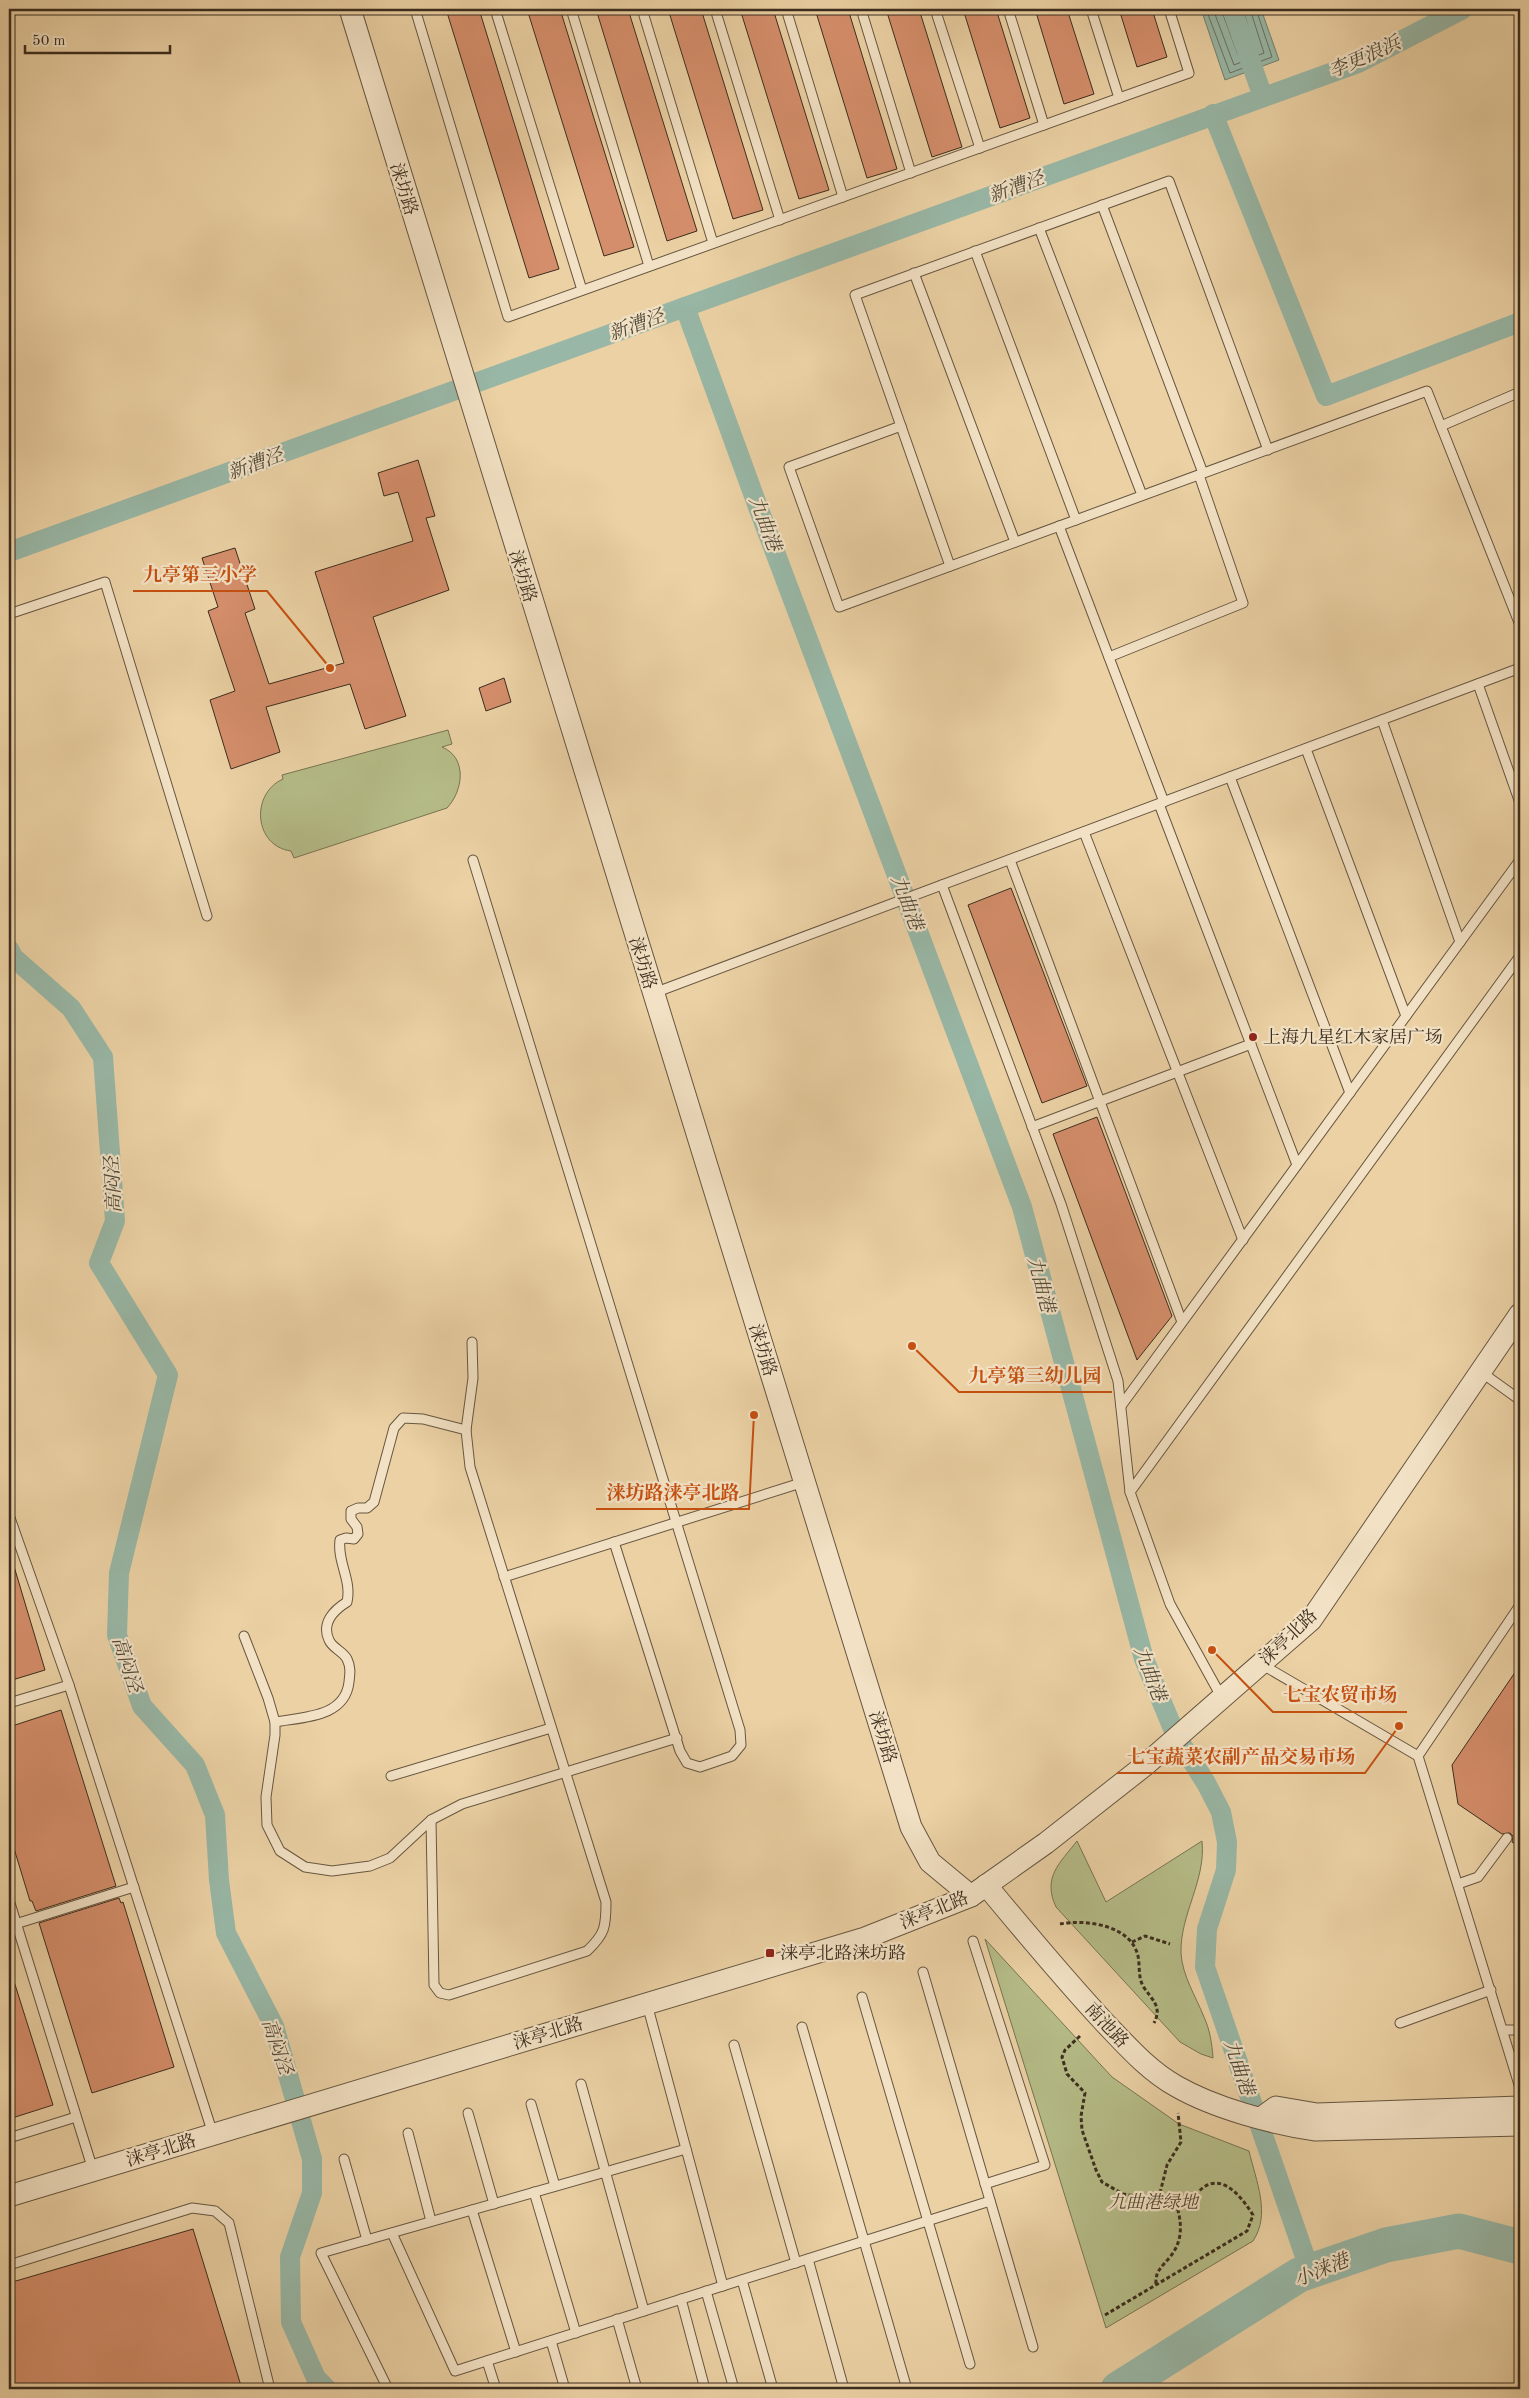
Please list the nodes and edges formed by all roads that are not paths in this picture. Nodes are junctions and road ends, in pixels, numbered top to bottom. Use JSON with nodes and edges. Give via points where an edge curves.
{"nodes":[{"id":1,"x":350,"y":9,"type":"edge"},
{"id":2,"x":415,"y":9,"type":"edge"},
{"id":3,"x":495,"y":9,"type":"edge"},
{"id":4,"x":571,"y":9,"type":"edge"},
{"id":5,"x":642,"y":9,"type":"edge"},
{"id":6,"x":715,"y":9,"type":"edge"},
{"id":7,"x":786,"y":9,"type":"edge"},
{"id":8,"x":861,"y":9,"type":"edge"},
{"id":9,"x":935,"y":9,"type":"edge"},
{"id":10,"x":1008,"y":9,"type":"edge"},
{"id":11,"x":1091,"y":9,"type":"edge"},
{"id":12,"x":1169,"y":9,"type":"edge"},
{"id":13,"x":1120,"y":98,"type":"junction"},
{"id":14,"x":1044,"y":125,"type":"junction"},
{"id":15,"x":980,"y":148,"type":"junction"},
{"id":16,"x":911,"y":173,"type":"junction"},
{"id":17,"x":843,"y":197,"type":"junction"},
{"id":18,"x":1102,"y":205,"type":"junction"},
{"id":19,"x":780,"y":220,"type":"junction"},
{"id":20,"x":1039,"y":228,"type":"junction"},
{"id":21,"x":713,"y":243,"type":"junction"},
{"id":22,"x":975,"y":251,"type":"junction"},
{"id":23,"x":650,"y":266,"type":"junction"},
{"id":24,"x":914,"y":272,"type":"junction"},
{"id":25,"x":582,"y":290,"type":"junction"},
{"id":26,"x":1520,"y":392,"type":"edge"},
{"id":27,"x":901,"y":426,"type":"junction"},
{"id":28,"x":1441,"y":426,"type":"junction"},
{"id":29,"x":1268,"y":450,"type":"junction"},
{"id":30,"x":1201,"y":474,"type":"junction"},
{"id":31,"x":1142,"y":495,"type":"junction"},
{"id":32,"x":1076,"y":520,"type":"junction"},
{"id":33,"x":1059,"y":526,"type":"junction"},
{"id":34,"x":1015,"y":542,"type":"junction"},
{"id":35,"x":950,"y":566,"type":"junction"},
{"id":36,"x":9,"y":614,"type":"edge"},
{"id":37,"x":1520,"y":625,"type":"edge"},
{"id":38,"x":1109,"y":657,"type":"junction"},
{"id":39,"x":1520,"y":668,"type":"edge"},
{"id":40,"x":1478,"y":684,"type":"junction"},
{"id":41,"x":1382,"y":720,"type":"junction"},
{"id":42,"x":1306,"y":749,"type":"junction"},
{"id":43,"x":1230,"y":777,"type":"junction"},
{"id":44,"x":1162,"y":803,"type":"junction"},
{"id":45,"x":1520,"y":803,"type":"edge"},
{"id":46,"x":1084,"y":832,"type":"junction"},
{"id":47,"x":473,"y":860,"type":"dead end"},
{"id":48,"x":1010,"y":860,"type":"junction"},
{"id":49,"x":1520,"y":860,"type":"edge"},
{"id":50,"x":939,"y":886,"type":"junction"},
{"id":51,"x":207,"y":916,"type":"dead end"},
{"id":52,"x":1460,"y":942,"type":"junction"},
{"id":53,"x":1520,"y":956,"type":"edge"},
{"id":54,"x":653,"y":993,"type":"junction"},
{"id":55,"x":1406,"y":1016,"type":"junction"},
{"id":56,"x":1251,"y":1044,"type":"junction"},
{"id":57,"x":1178,"y":1072,"type":"junction"},
{"id":58,"x":1350,"y":1093,"type":"junction"},
{"id":59,"x":1100,"y":1101,"type":"junction"},
{"id":60,"x":1032,"y":1127,"type":"junction"},
{"id":61,"x":1297,"y":1165,"type":"junction"},
{"id":62,"x":1242,"y":1240,"type":"junction"},
{"id":63,"x":1520,"y":1314,"type":"edge"},
{"id":64,"x":1182,"y":1322,"type":"junction"},
{"id":65,"x":472,"y":1342,"type":"dead end"},
{"id":66,"x":1480,"y":1372,"type":"junction"},
{"id":67,"x":1520,"y":1400,"type":"edge"},
{"id":68,"x":1121,"y":1406,"type":"junction"},
{"id":69,"x":466,"y":1430,"type":"junction"},
{"id":70,"x":804,"y":1482,"type":"junction"},
{"id":71,"x":1130,"y":1492,"type":"junction"},
{"id":72,"x":9,"y":1515,"type":"edge"},
{"id":73,"x":677,"y":1523,"type":"junction"},
{"id":74,"x":614,"y":1542,"type":"junction"},
{"id":75,"x":504,"y":1577,"type":"junction"},
{"id":76,"x":1520,"y":1606,"type":"edge"},
{"id":77,"x":244,"y":1636,"type":"dead end"},
{"id":78,"x":1260,"y":1664,"type":"junction"},
{"id":79,"x":69,"y":1685,"type":"junction"},
{"id":80,"x":1222,"y":1698,"type":"junction"},
{"id":81,"x":9,"y":1703,"type":"edge"},
{"id":82,"x":275,"y":1722,"type":"junction"},
{"id":83,"x":551,"y":1728,"type":"junction"},
{"id":84,"x":676,"y":1738,"type":"junction"},
{"id":85,"x":1418,"y":1756,"type":"junction"},
{"id":86,"x":565,"y":1772,"type":"junction"},
{"id":87,"x":391,"y":1776,"type":"dead end"},
{"id":88,"x":431,"y":1820,"type":"junction"},
{"id":89,"x":1507,"y":1838,"type":"dead end"},
{"id":90,"x":1458,"y":1884,"type":"junction"},
{"id":91,"x":134,"y":1887,"type":"junction"},
{"id":92,"x":979,"y":1891,"type":"junction"},
{"id":93,"x":9,"y":1900,"type":"edge"},
{"id":94,"x":12,"y":1924,"type":"edge"},
{"id":95,"x":973,"y":1941,"type":"dead end"},
{"id":96,"x":923,"y":1972,"type":"dead end"},
{"id":97,"x":1491,"y":1990,"type":"junction"},
{"id":98,"x":862,"y":1997,"type":"dead end"},
{"id":99,"x":647,"y":2003,"type":"junction"},
{"id":100,"x":1400,"y":2023,"type":"dead end"},
{"id":101,"x":802,"y":2026,"type":"dead end"},
{"id":102,"x":1503,"y":2030,"type":"junction"},
{"id":103,"x":1520,"y":2030,"type":"edge"},
{"id":104,"x":734,"y":2045,"type":"dead end"},
{"id":105,"x":581,"y":2084,"type":"dead end"},
{"id":106,"x":1520,"y":2088,"type":"edge"},
{"id":107,"x":530,"y":2104,"type":"dead end"},
{"id":108,"x":1520,"y":2107,"type":"edge"},
{"id":109,"x":468,"y":2113,"type":"dead end"},
{"id":110,"x":76,"y":2117,"type":"junction"},
{"id":111,"x":1261,"y":2118,"type":"junction"},
{"id":112,"x":1520,"y":2125,"type":"edge"},
{"id":113,"x":408,"y":2133,"type":"dead end"},
{"id":114,"x":213,"y":2134,"type":"junction"},
{"id":115,"x":9,"y":2138,"type":"edge"},
{"id":116,"x":686,"y":2149,"type":"junction"},
{"id":117,"x":344,"y":2159,"type":"dead end"},
{"id":118,"x":93,"y":2170,"type":"junction"},
{"id":119,"x":606,"y":2172,"type":"junction"},
{"id":120,"x":986,"y":2184,"type":"junction"},
{"id":121,"x":555,"y":2186,"type":"junction"},
{"id":122,"x":534,"y":2192,"type":"junction"},
{"id":123,"x":9,"y":2196,"type":"edge"},
{"id":124,"x":990,"y":2201,"type":"junction"},
{"id":125,"x":494,"y":2204,"type":"junction"},
{"id":126,"x":472,"y":2210,"type":"junction"},
{"id":127,"x":432,"y":2221,"type":"junction"},
{"id":128,"x":928,"y":2221,"type":"junction"},
{"id":129,"x":392,"y":2233,"type":"junction"},
{"id":130,"x":367,"y":2240,"type":"junction"},
{"id":131,"x":864,"y":2241,"type":"junction"},
{"id":132,"x":808,"y":2259,"type":"junction"},
{"id":133,"x":796,"y":2262,"type":"junction"},
{"id":134,"x":9,"y":2265,"type":"edge"},
{"id":135,"x":742,"y":2280,"type":"junction"},
{"id":136,"x":723,"y":2286,"type":"junction"},
{"id":137,"x":706,"y":2291,"type":"junction"},
{"id":138,"x":681,"y":2299,"type":"junction"},
{"id":139,"x":644,"y":2311,"type":"junction"},
{"id":140,"x":618,"y":2320,"type":"junction"},
{"id":141,"x":576,"y":2332,"type":"junction"},
{"id":142,"x":551,"y":2341,"type":"junction"},
{"id":143,"x":1033,"y":2347,"type":"dead end"},
{"id":144,"x":516,"y":2352,"type":"junction"},
{"id":145,"x":487,"y":2361,"type":"junction"},
{"id":146,"x":970,"y":2364,"type":"dead end"},
{"id":147,"x":270,"y":2389,"type":"edge"},
{"id":148,"x":388,"y":2389,"type":"edge"},
{"id":149,"x":496,"y":2389,"type":"edge"},
{"id":150,"x":565,"y":2389,"type":"edge"},
{"id":151,"x":637,"y":2389,"type":"edge"},
{"id":152,"x":705,"y":2389,"type":"edge"},
{"id":153,"x":734,"y":2389,"type":"edge"},
{"id":154,"x":773,"y":2389,"type":"edge"},
{"id":155,"x":844,"y":2389,"type":"edge"},
{"id":156,"x":907,"y":2389,"type":"edge"}],
"edges":[{"from":1,"to":54,"type":"street","name":"涞坊路"},
{"from":2,"to":25,"type":"lane","via":[[508,317]]},
{"from":3,"to":25,"type":"lane"},
{"from":4,"to":23,"type":"lane"},
{"from":5,"to":21,"type":"lane"},
{"from":6,"to":19,"type":"lane"},
{"from":7,"to":17,"type":"lane"},
{"from":8,"to":16,"type":"lane"},
{"from":9,"to":15,"type":"lane"},
{"from":10,"to":14,"type":"lane"},
{"from":11,"to":13,"type":"lane"},
{"from":12,"to":13,"type":"lane","via":[[1189,73]]},
{"from":13,"to":14,"type":"lane"},
{"from":14,"to":15,"type":"lane"},
{"from":15,"to":16,"type":"lane"},
{"from":16,"to":17,"type":"lane"},
{"from":17,"to":19,"type":"lane"},
{"from":18,"to":20,"type":"lane"},
{"from":18,"to":29,"type":"lane","via":[[1168,181]]},
{"from":18,"to":30,"type":"lane"},
{"from":19,"to":21,"type":"lane"},
{"from":20,"to":22,"type":"lane"},
{"from":20,"to":31,"type":"lane"},
{"from":21,"to":23,"type":"lane"},
{"from":22,"to":24,"type":"lane"},
{"from":22,"to":32,"type":"lane"},
{"from":23,"to":25,"type":"lane"},
{"from":24,"to":27,"type":"lane","via":[[855,294]]},
{"from":24,"to":34,"type":"lane"},
{"from":26,"to":28,"type":"lane"},
{"from":27,"to":35,"type":"lane"},
{"from":27,"to":35,"type":"lane","via":[[790,468],[793,477],[839,607]]},
{"from":28,"to":29,"type":"lane","via":[[1427,391]]},
{"from":28,"to":37,"type":"lane"},
{"from":29,"to":30,"type":"lane"},
{"from":30,"to":31,"type":"lane"},
{"from":30,"to":38,"type":"lane","via":[[1243,603]]},
{"from":31,"to":32,"type":"lane"},
{"from":32,"to":33,"type":"lane"},
{"from":33,"to":34,"type":"lane"},
{"from":33,"to":38,"type":"lane"},
{"from":34,"to":35,"type":"lane"},
{"from":36,"to":51,"type":"lane","via":[[105,582]]},
{"from":38,"to":44,"type":"lane"},
{"from":39,"to":40,"type":"lane"},
{"from":40,"to":41,"type":"lane"},
{"from":40,"to":45,"type":"lane"},
{"from":41,"to":42,"type":"lane"},
{"from":41,"to":52,"type":"lane"},
{"from":42,"to":43,"type":"lane"},
{"from":42,"to":55,"type":"lane"},
{"from":43,"to":44,"type":"lane"},
{"from":43,"to":58,"type":"lane"},
{"from":44,"to":46,"type":"lane"},
{"from":44,"to":56,"type":"lane"},
{"from":46,"to":48,"type":"lane"},
{"from":46,"to":57,"type":"lane"},
{"from":47,"to":73,"type":"lane"},
{"from":48,"to":50,"type":"lane"},
{"from":48,"to":59,"type":"lane"},
{"from":49,"to":52,"type":"lane"},
{"from":50,"to":54,"type":"lane"},
{"from":50,"to":60,"type":"lane"},
{"from":52,"to":55,"type":"lane"},
{"from":53,"to":71,"type":"lane"},
{"from":54,"to":70,"type":"street","name":"涞坊路"},
{"from":55,"to":58,"type":"lane"},
{"from":56,"to":57,"type":"lane"},
{"from":56,"to":61,"type":"lane"},
{"from":57,"to":59,"type":"lane"},
{"from":57,"to":62,"type":"lane"},
{"from":58,"to":61,"type":"lane"},
{"from":59,"to":60,"type":"lane"},
{"from":59,"to":64,"type":"lane"},
{"from":60,"to":68,"type":"lane","via":[[1061,1204],[1115,1371]]},
{"from":61,"to":62,"type":"lane"},
{"from":62,"to":64,"type":"lane"},
{"from":63,"to":66,"type":"street","name":"涞亭北路"},
{"from":64,"to":68,"type":"lane"},
{"from":65,"to":69,"type":"lane","via":[[473,1378]]},
{"from":66,"to":67,"type":"lane"},
{"from":66,"to":78,"type":"street","name":"涞亭北路","via":[[1311,1620]]},
{"from":68,"to":71,"type":"lane"},
{"from":69,"to":75,"type":"lane","via":[[470,1467]]},
{"from":69,"to":82,"type":"lane","via":[[423,1419],[403,1418],[394,1428],[374,1502],[367,1508],[351,1511],[358,1534],[354,1539],[340,1540],[349,1592],[347,1602],[334,1610],[327,1630],[329,1641],[347,1659],[350,1670],[348,1689],[340,1704],[323,1714]]},
{"from":70,"to":73,"type":"lane"},
{"from":70,"to":92,"type":"street","name":"涞坊路","via":[[911,1828],[930,1862]]},
{"from":71,"to":80,"type":"lane","via":[[1170,1604]]},
{"from":72,"to":79,"type":"lane"},
{"from":73,"to":74,"type":"lane"},
{"from":73,"to":84,"type":"lane","via":[[740,1730],[741,1745],[732,1756],[700,1767],[688,1763]]},
{"from":74,"to":75,"type":"lane"},
{"from":74,"to":84,"type":"lane"},
{"from":75,"to":83,"type":"lane"},
{"from":76,"to":85,"type":"lane"},
{"from":77,"to":82,"type":"lane"},
{"from":78,"to":80,"type":"street","name":"涞亭北路"},
{"from":78,"to":85,"type":"lane"},
{"from":79,"to":81,"type":"lane"},
{"from":79,"to":91,"type":"lane"},
{"from":80,"to":92,"type":"street","name":"涞亭北路","via":[[1076,1822]]},
{"from":82,"to":88,"type":"lane","via":[[266,1796],[267,1825],[280,1851],[305,1867],[332,1871],[370,1866],[390,1858]]},
{"from":83,"to":86,"type":"lane"},
{"from":83,"to":87,"type":"lane"},
{"from":84,"to":86,"type":"lane"},
{"from":85,"to":90,"type":"lane"},
{"from":86,"to":88,"type":"lane","via":[[462,1804]]},
{"from":86,"to":88,"type":"lane","via":[[606,1902],[606,1924],[600,1939],[587,1951],[449,1995],[440,1993],[434,1985]]},
{"from":89,"to":90,"type":"lane","via":[[1478,1877]]},
{"from":90,"to":97,"type":"lane"},
{"from":91,"to":94,"type":"lane"},
{"from":91,"to":114,"type":"lane"},
{"from":92,"to":99,"type":"street","name":"涞亭北路","via":[[865,1938]]},
{"from":92,"to":111,"type":"street","name":"南池路","via":[[1141,2061],[1176,2086],[1221,2106]]},
{"from":93,"to":94,"type":"lane"},
{"from":94,"to":110,"type":"lane"},
{"from":95,"to":120,"type":"lane","via":[[1045,2165]]},
{"from":96,"to":120,"type":"lane"},
{"from":97,"to":100,"type":"lane"},
{"from":97,"to":102,"type":"lane"},
{"from":98,"to":128,"type":"lane"},
{"from":99,"to":114,"type":"street","name":"涞亭北路"},
{"from":99,"to":116,"type":"lane"},
{"from":101,"to":131,"type":"lane"},
{"from":102,"to":103,"type":"lane"},
{"from":102,"to":106,"type":"lane"},
{"from":104,"to":133,"type":"lane"},
{"from":105,"to":119,"type":"lane"},
{"from":107,"to":121,"type":"lane"},
{"from":108,"to":111,"type":"street","via":[[1317,2114],[1276,2106]]},
{"from":109,"to":125,"type":"lane"},
{"from":110,"to":115,"type":"lane"},
{"from":110,"to":118,"type":"lane"},
{"from":111,"to":112,"type":"street","name":"南池路","via":[[1316,2130]]},
{"from":113,"to":127,"type":"lane"},
{"from":114,"to":118,"type":"street","name":"涞亭北路"},
{"from":116,"to":119,"type":"lane"},
{"from":116,"to":136,"type":"lane"},
{"from":117,"to":130,"type":"lane"},
{"from":118,"to":123,"type":"street","name":"涞亭北路"},
{"from":119,"to":121,"type":"lane"},
{"from":119,"to":139,"type":"lane"},
{"from":120,"to":124,"type":"lane"},
{"from":121,"to":122,"type":"lane"},
{"from":122,"to":125,"type":"lane"},
{"from":122,"to":141,"type":"lane"},
{"from":124,"to":128,"type":"lane"},
{"from":124,"to":143,"type":"lane"},
{"from":125,"to":126,"type":"lane"},
{"from":126,"to":127,"type":"lane"},
{"from":126,"to":144,"type":"lane"},
{"from":127,"to":129,"type":"lane"},
{"from":128,"to":131,"type":"lane"},
{"from":128,"to":146,"type":"lane"},
{"from":129,"to":130,"type":"lane"},
{"from":129,"to":145,"type":"lane","via":[[454,2371]]},
{"from":130,"to":148,"type":"lane","via":[[321,2253]]},
{"from":131,"to":132,"type":"lane"},
{"from":131,"to":156,"type":"lane"},
{"from":132,"to":133,"type":"lane"},
{"from":132,"to":155,"type":"lane"},
{"from":133,"to":135,"type":"lane"},
{"from":134,"to":147,"type":"lane","via":[[192,2208],[215,2211],[229,2223]]},
{"from":135,"to":136,"type":"lane"},
{"from":135,"to":154,"type":"lane"},
{"from":136,"to":137,"type":"lane"},
{"from":137,"to":138,"type":"lane"},
{"from":137,"to":153,"type":"lane"},
{"from":138,"to":139,"type":"lane"},
{"from":138,"to":152,"type":"lane"},
{"from":139,"to":140,"type":"lane"},
{"from":140,"to":141,"type":"lane"},
{"from":140,"to":151,"type":"lane"},
{"from":141,"to":142,"type":"lane"},
{"from":142,"to":144,"type":"lane"},
{"from":142,"to":150,"type":"lane"},
{"from":144,"to":145,"type":"lane"},
{"from":145,"to":149,"type":"lane"}]}
